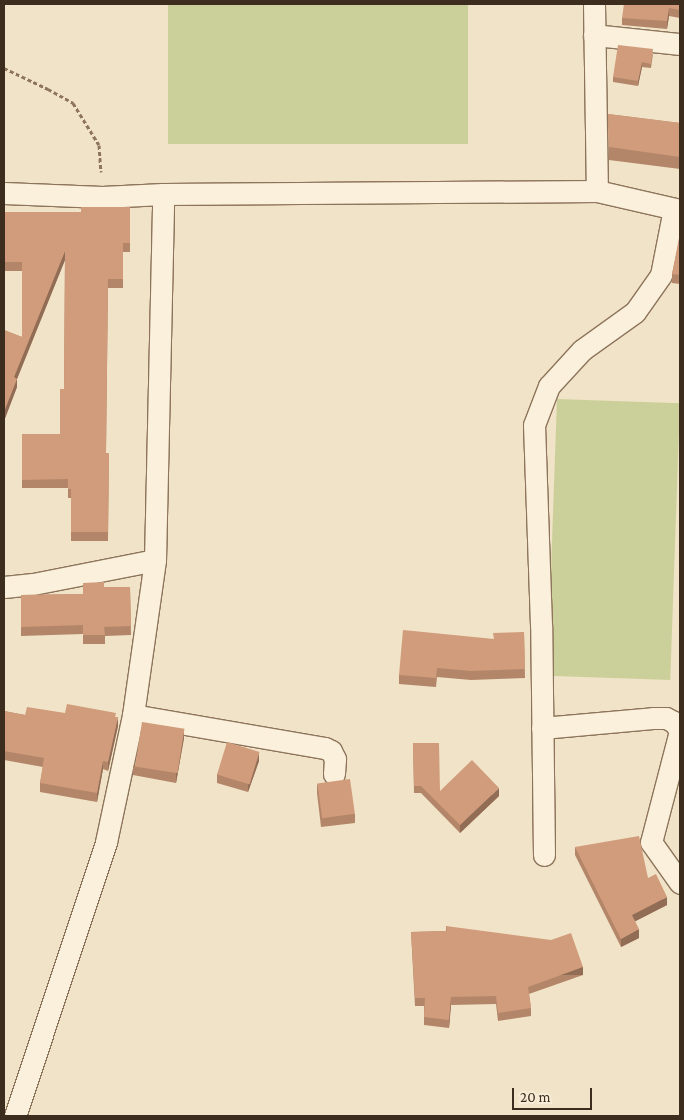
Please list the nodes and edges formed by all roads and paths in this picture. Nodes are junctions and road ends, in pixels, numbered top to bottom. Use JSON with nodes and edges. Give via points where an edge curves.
{"nodes":[{"id":1,"x":594,"y":4,"type":"edge"},
{"id":2,"x":594,"y":35,"type":"junction"},
{"id":3,"x":680,"y":44,"type":"edge"},
{"id":4,"x":4,"y":68,"type":"edge"},
{"id":5,"x":597,"y":191,"type":"junction"},
{"id":6,"x":4,"y":193,"type":"edge"},
{"id":7,"x":163,"y":194,"type":"junction"},
{"id":8,"x":102,"y":198,"type":"junction"},
{"id":9,"x":677,"y":209,"type":"edge"},
{"id":10,"x":155,"y":560,"type":"junction"},
{"id":11,"x":4,"y":587,"type":"edge"},
{"id":12,"x":133,"y":715,"type":"junction"},
{"id":13,"x":542,"y":728,"type":"junction"},
{"id":14,"x":334,"y":774,"type":"dead end"},
{"id":15,"x":544,"y":856,"type":"dead end"},
{"id":16,"x":680,"y":883,"type":"edge"},
{"id":17,"x":15,"y":1116,"type":"edge"}],
"edges":[{"from":1,"to":2,"type":"street"},
{"from":2,"to":3,"type":"street"},
{"from":2,"to":5,"type":"street"},
{"from":4,"to":8,"type":"path","via":[[73,103],[99,145]]},
{"from":5,"to":7,"type":"street"},
{"from":5,"to":9,"type":"street"},
{"from":6,"to":8,"type":"street"},
{"from":7,"to":8,"type":"street"},
{"from":7,"to":10,"type":"street"},
{"from":9,"to":13,"type":"street","via":[[661,275],[635,312],[582,350],[549,386],[534,425]]},
{"from":10,"to":11,"type":"street"},
{"from":10,"to":12,"type":"street"},
{"from":12,"to":14,"type":"street","via":[[324,748],[331,751],[335,759]]},
{"from":12,"to":17,"type":"street","via":[[106,842]]},
{"from":13,"to":15,"type":"street"},
{"from":13,"to":16,"type":"street","via":[[653,718],[674,722],[680,731],[651,842]]}]}
